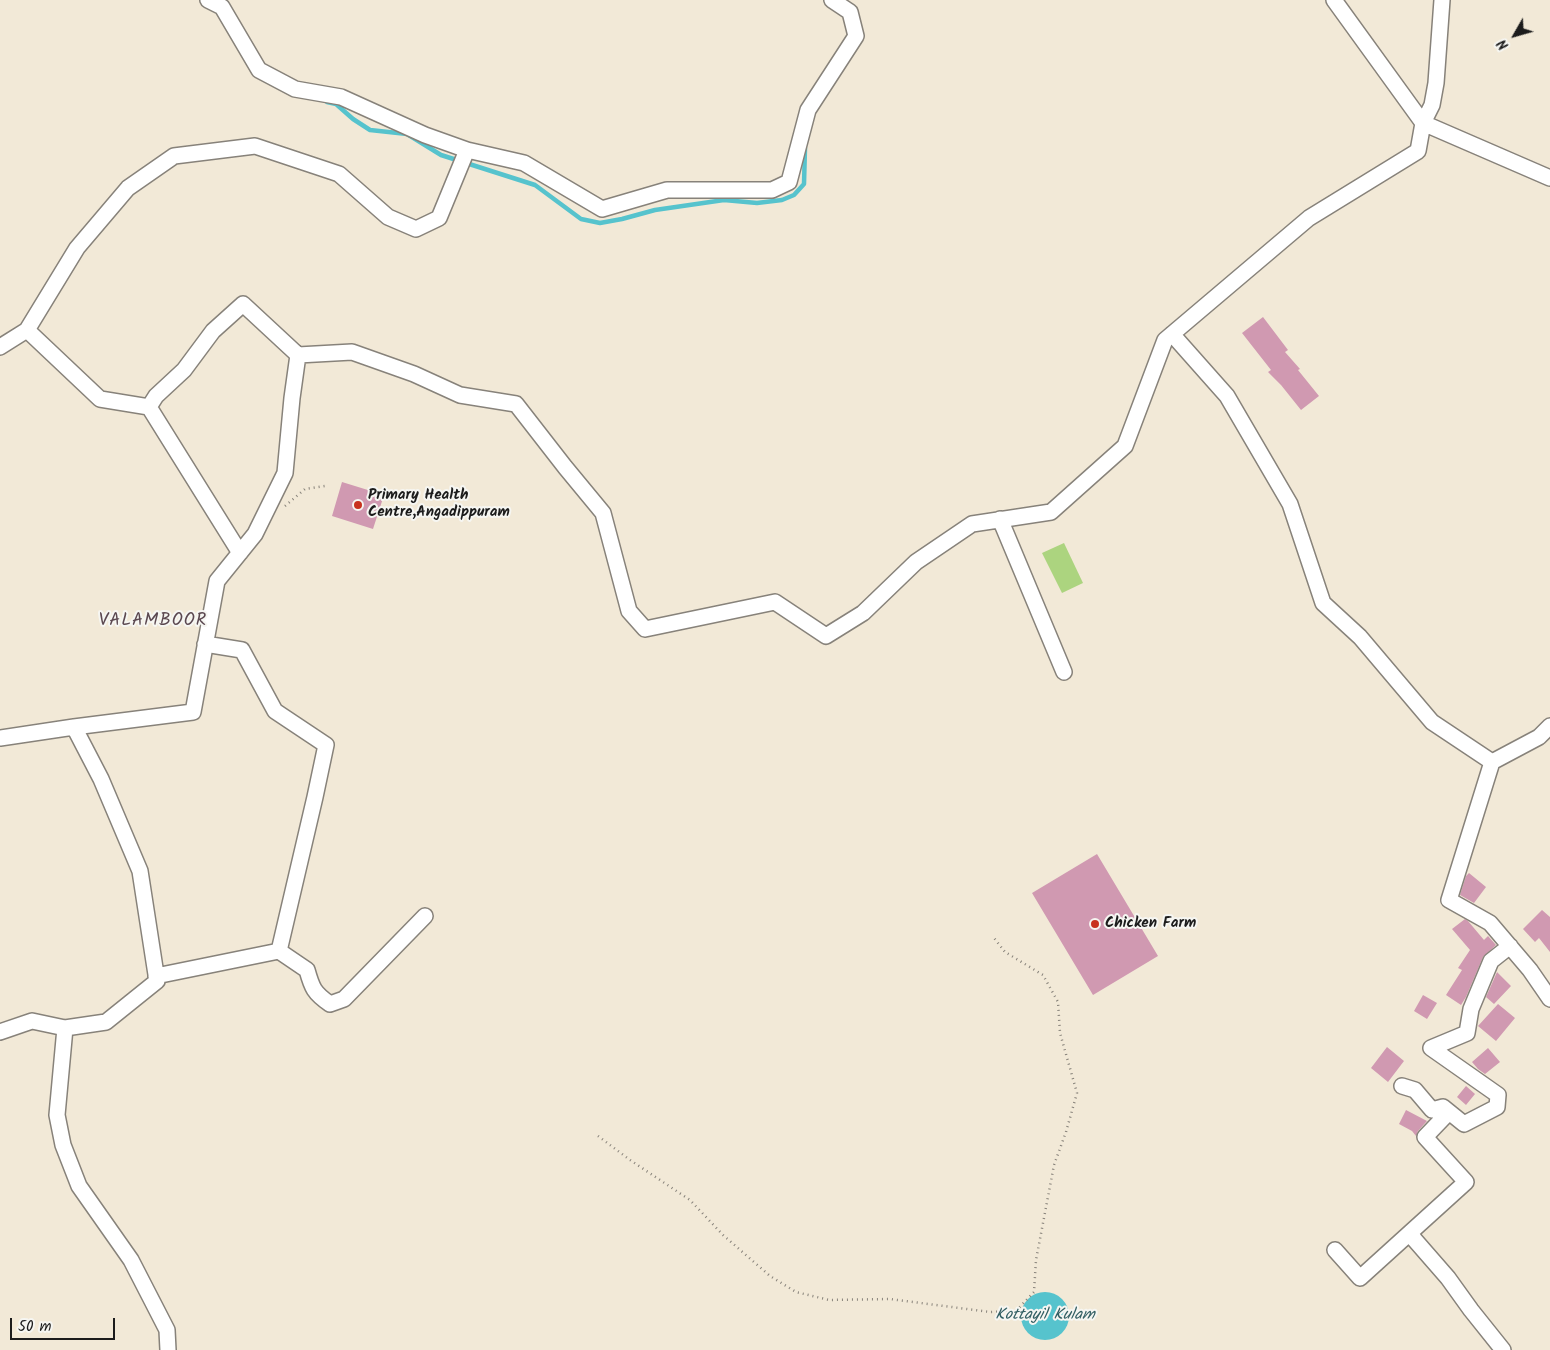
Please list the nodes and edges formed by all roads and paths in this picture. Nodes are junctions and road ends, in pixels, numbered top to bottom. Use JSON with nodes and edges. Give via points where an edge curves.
{"nodes":[{"id":1,"x":208,"y":0,"type":"edge"},
{"id":2,"x":832,"y":0,"type":"edge"},
{"id":3,"x":1334,"y":0,"type":"edge"},
{"id":4,"x":1442,"y":0,"type":"edge"},
{"id":5,"x":1423,"y":123,"type":"junction"},
{"id":6,"x":467,"y":150,"type":"junction"},
{"id":7,"x":1550,"y":178,"type":"edge"},
{"id":8,"x":27,"y":330,"type":"junction"},
{"id":9,"x":1172,"y":334,"type":"junction"},
{"id":10,"x":0,"y":347,"type":"edge"},
{"id":11,"x":298,"y":355,"type":"junction"},
{"id":12,"x":149,"y":407,"type":"junction"},
{"id":13,"x":325,"y":486,"type":"dead end"},
{"id":14,"x":285,"y":506,"type":"dead end"},
{"id":15,"x":1000,"y":519,"type":"junction"},
{"id":16,"x":240,"y":553,"type":"junction"},
{"id":17,"x":205,"y":644,"type":"junction"},
{"id":18,"x":1064,"y":672,"type":"dead end"},
{"id":19,"x":1550,"y":726,"type":"edge"},
{"id":20,"x":74,"y":727,"type":"junction"},
{"id":21,"x":0,"y":738,"type":"edge"},
{"id":22,"x":1492,"y":762,"type":"junction"},
{"id":23,"x":425,"y":916,"type":"dead end"},
{"id":24,"x":994,"y":938,"type":"dead end"},
{"id":25,"x":1510,"y":946,"type":"junction"},
{"id":26,"x":279,"y":951,"type":"junction"},
{"id":27,"x":156,"y":976,"type":"junction"},
{"id":28,"x":1550,"y":999,"type":"edge"},
{"id":29,"x":65,"y":1028,"type":"junction"},
{"id":30,"x":0,"y":1032,"type":"edge"},
{"id":31,"x":1402,"y":1086,"type":"dead end"},
{"id":32,"x":1449,"y":1112,"type":"junction"},
{"id":33,"x":598,"y":1136,"type":"dead end"},
{"id":34,"x":1411,"y":1232,"type":"junction"},
{"id":35,"x":1335,"y":1250,"type":"dead end"},
{"id":36,"x":168,"y":1350,"type":"edge"},
{"id":37,"x":1503,"y":1350,"type":"edge"}],
"edges":[{"from":1,"to":6,"type":"street","via":[[222,7],[260,70],[295,89],[341,97]]},
{"from":2,"to":6,"type":"street","via":[[850,12],[856,36],[808,110],[789,182],[772,190],[667,190],[602,209],[524,163]]},
{"from":3,"to":5,"type":"street"},
{"from":4,"to":5,"type":"street","via":[[1436,83],[1432,104]]},
{"from":5,"to":7,"type":"street"},
{"from":5,"to":9,"type":"street","via":[[1418,151],[1309,218]]},
{"from":6,"to":8,"type":"street","via":[[439,218],[416,229],[388,217],[339,174],[255,146],[174,156],[128,188],[77,248]]},
{"from":8,"to":10,"type":"street"},
{"from":8,"to":12,"type":"street","via":[[100,399]]},
{"from":9,"to":15,"type":"street","via":[[1164,340],[1125,446],[1050,512]]},
{"from":9,"to":22,"type":"street","via":[[1227,396],[1290,504],[1323,602],[1360,637],[1432,722]]},
{"from":11,"to":12,"type":"street","via":[[244,304],[213,332],[184,370]]},
{"from":11,"to":15,"type":"street","via":[[352,352],[460,395],[516,404],[604,513],[629,611],[645,630],[775,602],[826,636],[863,613],[916,562],[972,524]]},
{"from":11,"to":16,"type":"street","via":[[285,473],[255,534]]},
{"from":12,"to":16,"type":"street"},
{"from":13,"to":14,"type":"path","via":[[305,489]]},
{"from":15,"to":18,"type":"street"},
{"from":16,"to":17,"type":"street","via":[[218,581]]},
{"from":17,"to":20,"type":"street","via":[[193,712]]},
{"from":17,"to":26,"type":"street","via":[[242,650],[275,711],[326,745]]},
{"from":19,"to":22,"type":"street","via":[[1539,737]]},
{"from":20,"to":21,"type":"street"},
{"from":20,"to":27,"type":"street","via":[[101,779],[140,871]]},
{"from":22,"to":25,"type":"street","via":[[1449,900],[1490,923]]},
{"from":23,"to":26,"type":"street","via":[[344,999],[330,1004],[318,996],[307,970]]},
{"from":24,"to":33,"type":"path","via":[[1005,952],[1043,975],[1058,1002],[1060,1033],[1077,1093],[1054,1165],[1036,1260],[1034,1292],[1016,1312],[990,1312],[890,1299],[829,1300],[796,1292],[770,1276],[723,1235],[690,1200]]},
{"from":25,"to":28,"type":"street"},
{"from":25,"to":32,"type":"street","via":[[1491,961],[1471,1009],[1467,1033],[1430,1048],[1498,1095],[1497,1107],[1464,1124]]},
{"from":26,"to":27,"type":"street"},
{"from":27,"to":29,"type":"street","via":[[157,981],[106,1022]]},
{"from":29,"to":30,"type":"street","via":[[32,1021]]},
{"from":29,"to":36,"type":"street","via":[[57,1115],[63,1145],[79,1186],[131,1260],[167,1330]]},
{"from":31,"to":32,"type":"street","via":[[1415,1090],[1432,1110],[1443,1107]]},
{"from":32,"to":34,"type":"street","via":[[1424,1137],[1466,1182]]},
{"from":34,"to":35,"type":"street","via":[[1360,1278]]},
{"from":34,"to":37,"type":"street","via":[[1414,1240],[1448,1278]]}]}
